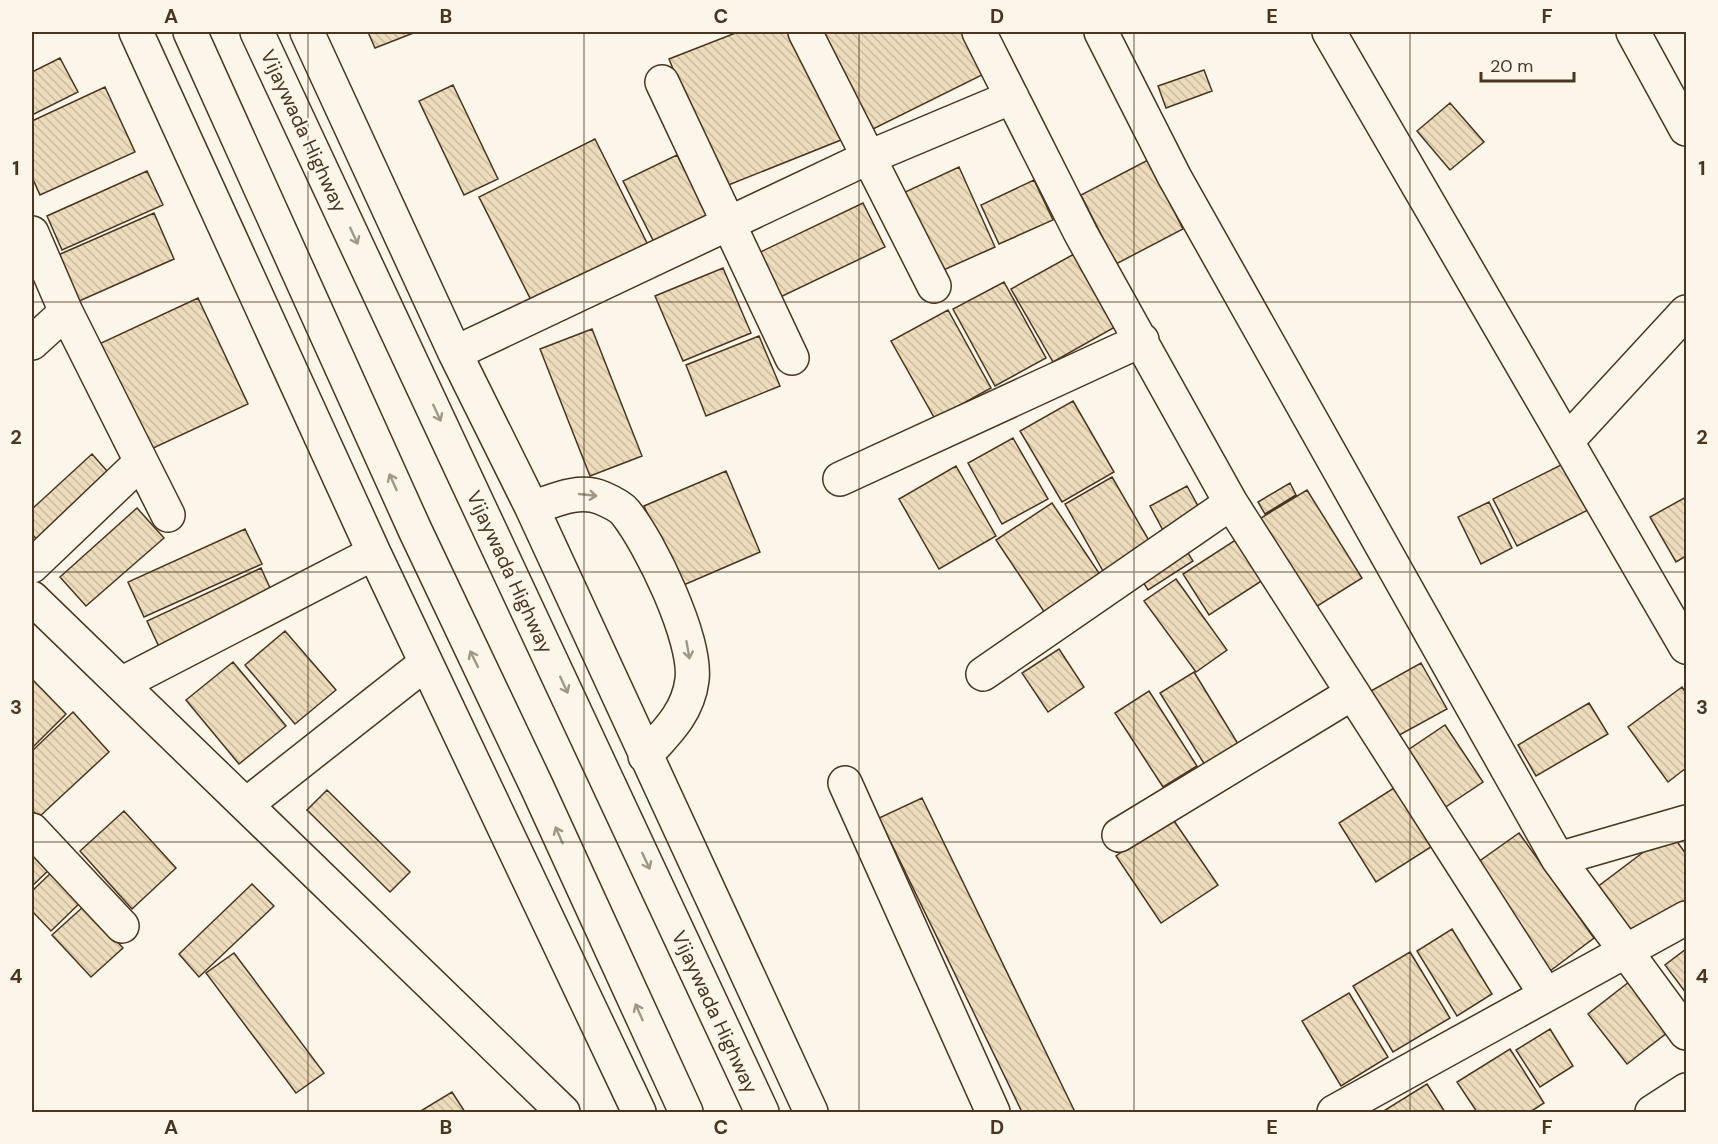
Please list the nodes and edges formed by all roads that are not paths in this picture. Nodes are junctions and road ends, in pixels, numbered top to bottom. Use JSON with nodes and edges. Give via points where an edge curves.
{"nodes":[{"id":1,"x":136,"y":32,"type":"edge"},
{"id":2,"x":190,"y":32,"type":"edge"},
{"id":3,"x":257,"y":32,"type":"edge"},
{"id":4,"x":307,"y":32,"type":"edge"},
{"id":5,"x":805,"y":32,"type":"edge"},
{"id":6,"x":979,"y":32,"type":"edge"},
{"id":7,"x":1101,"y":32,"type":"edge"},
{"id":8,"x":1633,"y":32,"type":"edge"},
{"id":9,"x":1339,"y":35,"type":"edge"},
{"id":10,"x":662,"y":82,"type":"dead end"},
{"id":11,"x":1012,"y":97,"type":"junction"},
{"id":12,"x":1686,"y":129,"type":"edge"},
{"id":13,"x":867,"y":158,"type":"junction"},
{"id":14,"x":731,"y":225,"type":"junction"},
{"id":15,"x":32,"y":232,"type":"edge"},
{"id":16,"x":934,"y":286,"type":"dead end"},
{"id":17,"x":66,"y":312,"type":"junction"},
{"id":18,"x":1686,"y":312,"type":"edge"},
{"id":19,"x":1142,"y":340,"type":"junction"},
{"id":20,"x":32,"y":342,"type":"edge"},
{"id":21,"x":455,"y":353,"type":"junction"},
{"id":22,"x":792,"y":358,"type":"dead end"},
{"id":23,"x":1567,"y":441,"type":"junction"},
{"id":24,"x":140,"y":463,"type":"junction"},
{"id":25,"x":840,"y":479,"type":"dead end"},
{"id":26,"x":1231,"y":503,"type":"junction"},
{"id":27,"x":531,"y":508,"type":"junction"},
{"id":28,"x":168,"y":514,"type":"dead end"},
{"id":29,"x":374,"y":553,"type":"junction"},
{"id":30,"x":32,"y":566,"type":"edge"},
{"id":31,"x":32,"y":598,"type":"edge"},
{"id":32,"x":1686,"y":647,"type":"edge"},
{"id":33,"x":426,"y":663,"type":"junction"},
{"id":34,"x":983,"y":674,"type":"dead end"},
{"id":35,"x":121,"y":684,"type":"junction"},
{"id":36,"x":1351,"y":694,"type":"junction"},
{"id":37,"x":645,"y":756,"type":"junction"},
{"id":38,"x":844,"y":783,"type":"dead end"},
{"id":39,"x":247,"y":804,"type":"junction"},
{"id":40,"x":1686,"y":822,"type":"edge"},
{"id":41,"x":32,"y":830,"type":"edge"},
{"id":42,"x":1119,"y":835,"type":"dead end"},
{"id":43,"x":1558,"y":859,"type":"junction"},
{"id":44,"x":1686,"y":918,"type":"edge"},
{"id":45,"x":122,"y":926,"type":"dead end"},
{"id":46,"x":1624,"y":950,"type":"junction"},
{"id":47,"x":1546,"y":995,"type":"junction"},
{"id":48,"x":1686,"y":1033,"type":"edge"},
{"id":49,"x":1686,"y":1090,"type":"edge"},
{"id":50,"x":563,"y":1113,"type":"edge"},
{"id":51,"x":639,"y":1113,"type":"edge"},
{"id":52,"x":686,"y":1113,"type":"edge"},
{"id":53,"x":762,"y":1113,"type":"edge"},
{"id":54,"x":811,"y":1113,"type":"edge"},
{"id":55,"x":993,"y":1113,"type":"edge"},
{"id":56,"x":1334,"y":1113,"type":"edge"},
{"id":57,"x":1652,"y":1113,"type":"edge"}],
"edges":[{"from":1,"to":29,"type":"main road"},
{"from":52,"to":2,"type":"main road","one_way":true,"via":[[419,540]]},
{"from":3,"to":53,"type":"main road","name":"Vijaywada Highway","one_way":true},
{"from":4,"to":21,"type":"main road"},
{"from":5,"to":13,"type":"main road"},
{"from":6,"to":11,"type":"main road"},
{"from":7,"to":43,"type":"main road","via":[[1174,176]]},
{"from":8,"to":12,"type":"main road"},
{"from":9,"to":23,"type":"main road"},
{"from":10,"to":14,"type":"main road"},
{"from":11,"to":13,"type":"main road"},
{"from":11,"to":19,"type":"main road"},
{"from":13,"to":14,"type":"main road"},
{"from":13,"to":16,"type":"main road"},
{"from":14,"to":21,"type":"main road"},
{"from":14,"to":22,"type":"main road"},
{"from":15,"to":17,"type":"main road"},
{"from":17,"to":20,"type":"main road"},
{"from":17,"to":24,"type":"main road"},
{"from":18,"to":23,"type":"main road"},
{"from":19,"to":25,"type":"main road"},
{"from":19,"to":26,"type":"main road"},
{"from":21,"to":27,"type":"main road"},
{"from":23,"to":32,"type":"main road"},
{"from":24,"to":28,"type":"main road"},
{"from":24,"to":30,"type":"main road"},
{"from":26,"to":34,"type":"main road"},
{"from":26,"to":36,"type":"main road"},
{"from":27,"to":37,"type":"main road"},
{"from":27,"to":37,"type":"main road","one_way":true,"via":[[575,494],[608,501],[623,510],[638,530],[665,584],[689,646],[692,679],[683,713]]},
{"from":29,"to":33,"type":"main road"},
{"from":29,"to":35,"type":"main road"},
{"from":31,"to":35,"type":"main road"},
{"from":33,"to":39,"type":"main road"},
{"from":33,"to":51,"type":"main road"},
{"from":35,"to":39,"type":"main road"},
{"from":36,"to":42,"type":"main road"},
{"from":36,"to":47,"type":"main road"},
{"from":37,"to":54,"type":"main road"},
{"from":38,"to":55,"type":"main road"},
{"from":39,"to":50,"type":"main road"},
{"from":40,"to":43,"type":"main road"},
{"from":41,"to":45,"type":"main road"},
{"from":43,"to":46,"type":"main road"},
{"from":44,"to":46,"type":"main road"},
{"from":46,"to":47,"type":"main road"},
{"from":46,"to":48,"type":"main road"},
{"from":47,"to":56,"type":"main road"},
{"from":49,"to":57,"type":"main road"}]}
